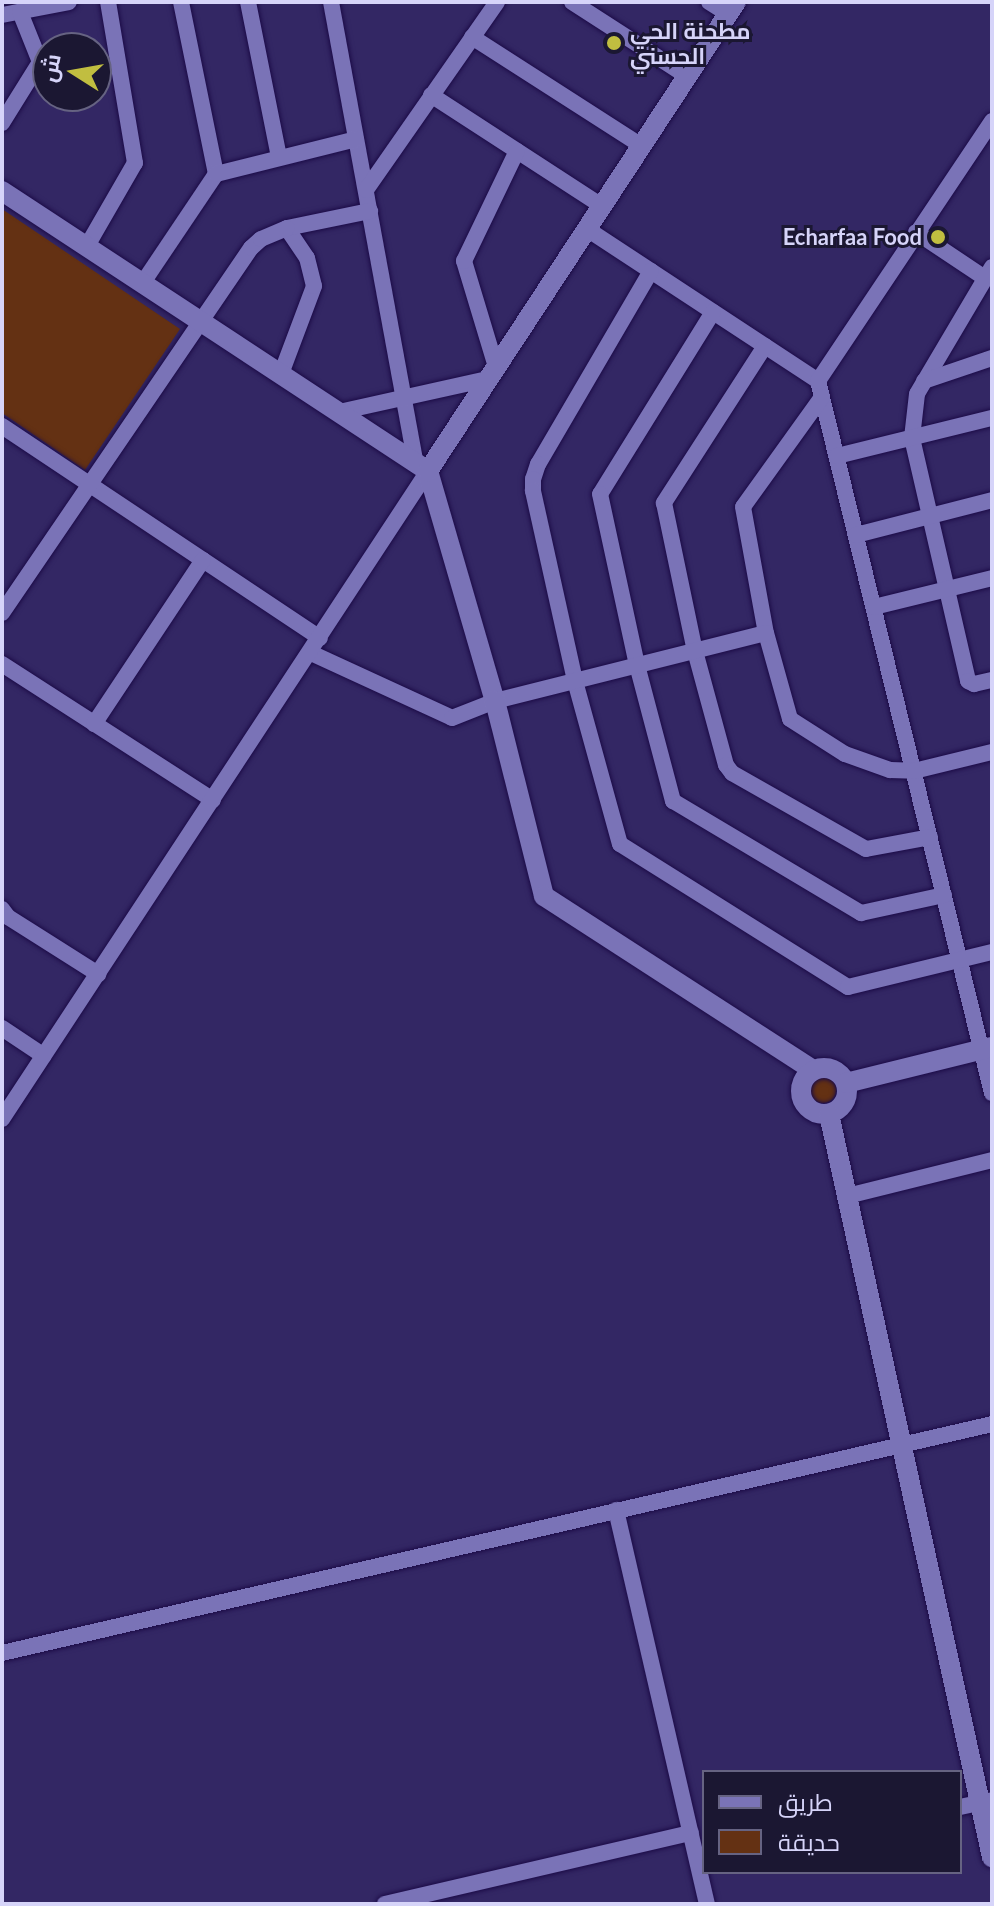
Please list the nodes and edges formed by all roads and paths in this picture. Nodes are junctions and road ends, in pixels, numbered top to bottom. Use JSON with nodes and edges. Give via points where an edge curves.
{"nodes":[{"id":1,"x":69,"y":2,"type":"edge"},
{"id":2,"x":108,"y":2,"type":"edge"},
{"id":3,"x":181,"y":2,"type":"edge"},
{"id":4,"x":248,"y":2,"type":"edge"},
{"id":5,"x":331,"y":2,"type":"edge"},
{"id":6,"x":497,"y":2,"type":"edge"},
{"id":7,"x":572,"y":2,"type":"edge"},
{"id":8,"x":709,"y":2,"type":"edge"},
{"id":9,"x":732,"y":8,"type":"edge"},
{"id":10,"x":20,"y":12,"type":"junction"},
{"id":11,"x":2,"y":15,"type":"edge"},
{"id":12,"x":472,"y":37,"type":"junction"},
{"id":13,"x":687,"y":76,"type":"junction"},
{"id":14,"x":431,"y":95,"type":"junction"},
{"id":15,"x":992,"y":121,"type":"edge"},
{"id":16,"x":2,"y":123,"type":"edge"},
{"id":17,"x":356,"y":139,"type":"junction"},
{"id":18,"x":642,"y":146,"type":"junction"},
{"id":19,"x":517,"y":151,"type":"junction"},
{"id":20,"x":279,"y":157,"type":"junction"},
{"id":21,"x":216,"y":174,"type":"junction"},
{"id":22,"x":366,"y":190,"type":"junction"},
{"id":23,"x":2,"y":191,"type":"edge"},
{"id":24,"x":602,"y":206,"type":"junction"},
{"id":25,"x":370,"y":211,"type":"junction"},
{"id":26,"x":287,"y":228,"type":"junction"},
{"id":27,"x":587,"y":229,"type":"junction"},
{"id":28,"x":916,"y":232,"type":"junction"},
{"id":29,"x":87,"y":246,"type":"junction"},
{"id":30,"x":651,"y":271,"type":"junction"},
{"id":31,"x":988,"y":272,"type":"edge"},
{"id":32,"x":142,"y":284,"type":"junction"},
{"id":33,"x":713,"y":312,"type":"junction"},
{"id":34,"x":200,"y":323,"type":"junction"},
{"id":35,"x":765,"y":346,"type":"junction"},
{"id":36,"x":992,"y":358,"type":"edge"},
{"id":37,"x":492,"y":373,"type":"junction"},
{"id":38,"x":281,"y":374,"type":"junction"},
{"id":39,"x":924,"y":381,"type":"junction"},
{"id":40,"x":820,"y":389,"type":"junction"},
{"id":41,"x":404,"y":398,"type":"junction"},
{"id":42,"x":339,"y":412,"type":"junction"},
{"id":43,"x":992,"y":418,"type":"edge"},
{"id":44,"x":2,"y":426,"type":"edge"},
{"id":45,"x":912,"y":438,"type":"junction"},
{"id":46,"x":837,"y":456,"type":"junction"},
{"id":47,"x":422,"y":467,"type":"junction"},
{"id":48,"x":90,"y":484,"type":"junction"},
{"id":49,"x":992,"y":500,"type":"edge"},
{"id":50,"x":930,"y":516,"type":"junction"},
{"id":51,"x":856,"y":535,"type":"junction"},
{"id":52,"x":203,"y":560,"type":"junction"},
{"id":53,"x":992,"y":578,"type":"edge"},
{"id":54,"x":946,"y":589,"type":"junction"},
{"id":55,"x":874,"y":607,"type":"junction"},
{"id":56,"x":2,"y":613,"type":"edge"},
{"id":57,"x":766,"y":633,"type":"junction"},
{"id":58,"x":315,"y":646,"type":"junction"},
{"id":59,"x":695,"y":651,"type":"junction"},
{"id":60,"x":2,"y":664,"type":"edge"},
{"id":61,"x":637,"y":665,"type":"junction"},
{"id":62,"x":992,"y":680,"type":"edge"},
{"id":63,"x":575,"y":681,"type":"junction"},
{"id":64,"x":495,"y":701,"type":"junction"},
{"id":65,"x":94,"y":724,"type":"junction"},
{"id":66,"x":991,"y":758,"type":"edge"},
{"id":67,"x":914,"y":771,"type":"junction"},
{"id":68,"x":213,"y":800,"type":"junction"},
{"id":69,"x":930,"y":837,"type":"junction"},
{"id":70,"x":944,"y":895,"type":"junction"},
{"id":71,"x":2,"y":909,"type":"edge"},
{"id":72,"x":992,"y":952,"type":"edge"},
{"id":73,"x":960,"y":960,"type":"junction"},
{"id":74,"x":98,"y":974,"type":"junction"},
{"id":75,"x":2,"y":1028,"type":"edge"},
{"id":76,"x":987,"y":1048,"type":"edge"},
{"id":77,"x":44,"y":1056,"type":"junction"},
{"id":78,"x":813,"y":1070,"type":"junction"},
{"id":79,"x":846,"y":1083,"type":"junction"},
{"id":80,"x":992,"y":1093,"type":"edge"},
{"id":81,"x":829,"y":1114,"type":"junction"},
{"id":82,"x":2,"y":1119,"type":"edge"},
{"id":83,"x":992,"y":1160,"type":"edge"},
{"id":84,"x":847,"y":1196,"type":"junction"},
{"id":85,"x":992,"y":1424,"type":"edge"},
{"id":86,"x":899,"y":1445,"type":"junction"},
{"id":87,"x":616,"y":1510,"type":"junction"},
{"id":88,"x":2,"y":1653,"type":"edge"},
{"id":89,"x":977,"y":1803,"type":"edge"},
{"id":90,"x":691,"y":1833,"type":"junction"},
{"id":91,"x":992,"y":1857,"type":"edge"},
{"id":92,"x":702,"y":1872,"type":"edge"},
{"id":93,"x":702,"y":1874,"type":"edge"},
{"id":94,"x":385,"y":1904,"type":"edge"},
{"id":95,"x":707,"y":1904,"type":"edge"}],
"edges":[{"from":1,"to":10,"type":"street"},
{"from":2,"to":29,"type":"street","via":[[135,163]]},
{"from":3,"to":21,"type":"street"},
{"from":4,"to":20,"type":"street"},
{"from":5,"to":17,"type":"street"},
{"from":6,"to":12,"type":"street"},
{"from":7,"to":13,"type":"street"},
{"from":8,"to":9,"type":"street"},
{"from":9,"to":13,"type":"street"},
{"from":10,"to":11,"type":"street"},
{"from":10,"to":16,"type":"street","via":[[40,62]]},
{"from":12,"to":14,"type":"street"},
{"from":12,"to":18,"type":"street"},
{"from":13,"to":18,"type":"street"},
{"from":14,"to":19,"type":"street"},
{"from":14,"to":22,"type":"street"},
{"from":15,"to":28,"type":"street"},
{"from":17,"to":20,"type":"street"},
{"from":17,"to":22,"type":"street"},
{"from":18,"to":24,"type":"street"},
{"from":19,"to":24,"type":"street"},
{"from":19,"to":37,"type":"street","via":[[464,261]]},
{"from":20,"to":21,"type":"street"},
{"from":21,"to":32,"type":"street"},
{"from":22,"to":25,"type":"street"},
{"from":23,"to":29,"type":"street"},
{"from":24,"to":27,"type":"street"},
{"from":25,"to":26,"type":"street"},
{"from":25,"to":41,"type":"street"},
{"from":26,"to":34,"type":"street","via":[[251,248]]},
{"from":26,"to":38,"type":"street","via":[[307,258],[314,286]]},
{"from":27,"to":30,"type":"street"},
{"from":27,"to":37,"type":"street"},
{"from":28,"to":31,"type":"street"},
{"from":28,"to":40,"type":"street"},
{"from":29,"to":32,"type":"street"},
{"from":30,"to":33,"type":"street"},
{"from":30,"to":63,"type":"street","via":[[533,479]]},
{"from":31,"to":39,"type":"street"},
{"from":32,"to":34,"type":"street"},
{"from":33,"to":35,"type":"street"},
{"from":33,"to":61,"type":"street","via":[[600,494]]},
{"from":34,"to":38,"type":"street"},
{"from":34,"to":48,"type":"street"},
{"from":35,"to":40,"type":"street"},
{"from":35,"to":59,"type":"street","via":[[664,503]]},
{"from":36,"to":39,"type":"street"},
{"from":37,"to":41,"type":"street"},
{"from":37,"to":47,"type":"street"},
{"from":38,"to":42,"type":"street"},
{"from":39,"to":45,"type":"street","via":[[914,408]]},
{"from":40,"to":46,"type":"street"},
{"from":40,"to":57,"type":"street","via":[[743,507]]},
{"from":41,"to":42,"type":"street"},
{"from":41,"to":47,"type":"street"},
{"from":42,"to":47,"type":"street"},
{"from":43,"to":45,"type":"street"},
{"from":44,"to":48,"type":"street"},
{"from":45,"to":46,"type":"street"},
{"from":45,"to":50,"type":"street"},
{"from":46,"to":51,"type":"street"},
{"from":47,"to":58,"type":"street"},
{"from":47,"to":64,"type":"street"},
{"from":48,"to":52,"type":"street"},
{"from":48,"to":56,"type":"street"},
{"from":49,"to":50,"type":"street"},
{"from":50,"to":51,"type":"street"},
{"from":50,"to":54,"type":"street"},
{"from":51,"to":55,"type":"street"},
{"from":52,"to":58,"type":"street"},
{"from":52,"to":65,"type":"street"},
{"from":53,"to":54,"type":"street"},
{"from":54,"to":55,"type":"street"},
{"from":54,"to":62,"type":"street","via":[[968,681]]},
{"from":55,"to":67,"type":"street"},
{"from":57,"to":59,"type":"street"},
{"from":57,"to":67,"type":"street","via":[[786,707],[797,726],[845,754],[890,770]]},
{"from":58,"to":64,"type":"street","via":[[452,718]]},
{"from":58,"to":68,"type":"street"},
{"from":59,"to":61,"type":"street"},
{"from":59,"to":69,"type":"street","via":[[732,773],[866,849]]},
{"from":60,"to":65,"type":"street"},
{"from":61,"to":63,"type":"street"},
{"from":61,"to":70,"type":"street","via":[[677,806],[861,913]]},
{"from":63,"to":64,"type":"street"},
{"from":63,"to":73,"type":"street","via":[[616,837],[625,850],[848,987]]},
{"from":64,"to":78,"type":"street","via":[[544,896]]},
{"from":65,"to":68,"type":"street"},
{"from":66,"to":67,"type":"street"},
{"from":67,"to":69,"type":"street"},
{"from":68,"to":74,"type":"street"},
{"from":69,"to":70,"type":"street"},
{"from":70,"to":73,"type":"street"},
{"from":71,"to":74,"type":"street"},
{"from":72,"to":73,"type":"street"},
{"from":73,"to":76,"type":"street"},
{"from":74,"to":77,"type":"street"},
{"from":75,"to":77,"type":"street"},
{"from":76,"to":79,"type":"street"},
{"from":76,"to":80,"type":"street"},
{"from":77,"to":82,"type":"street"},
{"from":78,"to":79,"type":"street","via":[[829,1068]]},
{"from":78,"to":81,"type":"street","via":[[802,1083],[802,1099],[813,1112]]},
{"from":79,"to":81,"type":"street","via":[[842,1106]]},
{"from":81,"to":84,"type":"street"},
{"from":83,"to":84,"type":"street"},
{"from":84,"to":86,"type":"street"},
{"from":85,"to":86,"type":"street"},
{"from":86,"to":87,"type":"street"},
{"from":86,"to":89,"type":"street"},
{"from":87,"to":88,"type":"street"},
{"from":87,"to":90,"type":"street"},
{"from":89,"to":91,"type":"street"},
{"from":90,"to":92,"type":"street"},
{"from":90,"to":94,"type":"street"},
{"from":93,"to":95,"type":"street"}]}
